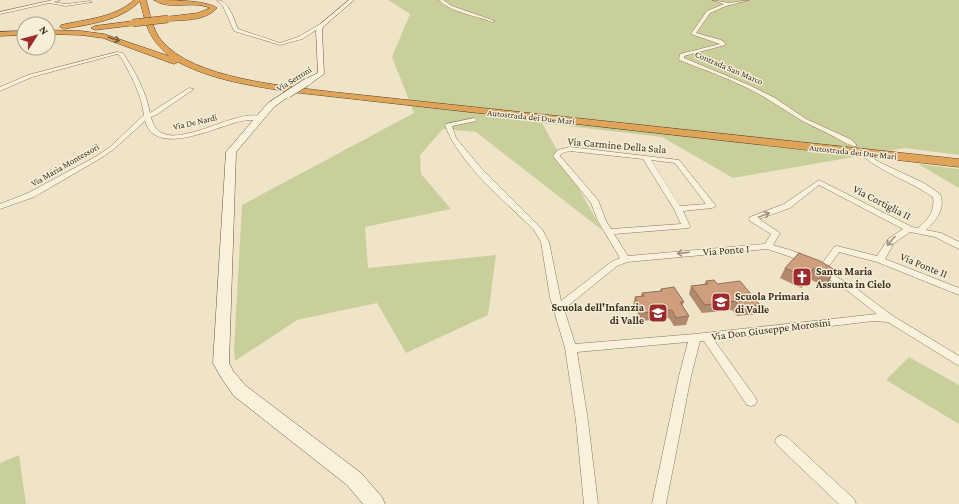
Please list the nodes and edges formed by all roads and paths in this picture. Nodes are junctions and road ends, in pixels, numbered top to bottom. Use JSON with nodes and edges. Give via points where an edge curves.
{"nodes":[{"id":1,"x":58,"y":0,"type":"edge"},
{"id":2,"x":138,"y":0,"type":"edge"},
{"id":3,"x":144,"y":0,"type":"edge"},
{"id":4,"x":150,"y":0,"type":"edge"},
{"id":5,"x":157,"y":0,"type":"edge"},
{"id":6,"x":219,"y":0,"type":"edge"},
{"id":7,"x":352,"y":0,"type":"edge"},
{"id":8,"x":441,"y":0,"type":"edge"},
{"id":9,"x":714,"y":0,"type":"edge"},
{"id":10,"x":747,"y":0,"type":"edge"},
{"id":11,"x":90,"y":2,"type":"dead end"},
{"id":12,"x":48,"y":3,"type":"junction"},
{"id":13,"x":728,"y":4,"type":"junction"},
{"id":14,"x":208,"y":5,"type":"junction"},
{"id":15,"x":0,"y":13,"type":"edge"},
{"id":16,"x":493,"y":21,"type":"dead end"},
{"id":17,"x":319,"y":27,"type":"junction"},
{"id":18,"x":162,"y":28,"type":"dead end"},
{"id":19,"x":56,"y":29,"type":"edge"},
{"id":20,"x":56,"y":30,"type":"edge"},
{"id":21,"x":56,"y":31,"type":"edge"},
{"id":22,"x":16,"y":33,"type":"edge"},
{"id":23,"x":4,"y":34,"type":"edge"},
{"id":24,"x":306,"y":87,"type":"junction"},
{"id":25,"x":0,"y":88,"type":"edge"},
{"id":26,"x":191,"y":88,"type":"dead end"},
{"id":27,"x":455,"y":106,"type":"junction"},
{"id":28,"x":147,"y":116,"type":"junction"},
{"id":29,"x":260,"y":118,"type":"junction"},
{"id":30,"x":474,"y":120,"type":"dead end"},
{"id":31,"x":747,"y":138,"type":"junction"},
{"id":32,"x":854,"y":145,"type":"dead end"},
{"id":33,"x":867,"y":156,"type":"dead end"},
{"id":34,"x":646,"y":158,"type":"junction"},
{"id":35,"x":959,"y":159,"type":"edge"},
{"id":36,"x":959,"y":163,"type":"edge"},
{"id":37,"x":0,"y":207,"type":"edge"},
{"id":38,"x":678,"y":209,"type":"junction"},
{"id":39,"x":909,"y":229,"type":"junction"},
{"id":40,"x":920,"y":231,"type":"junction"},
{"id":41,"x":610,"y":232,"type":"junction"},
{"id":42,"x":768,"y":246,"type":"junction"},
{"id":43,"x":959,"y":246,"type":"edge"},
{"id":44,"x":625,"y":259,"type":"junction"},
{"id":45,"x":880,"y":260,"type":"junction"},
{"id":46,"x":827,"y":263,"type":"edge"},
{"id":47,"x":959,"y":292,"type":"edge"},
{"id":48,"x":558,"y":309,"type":"junction"},
{"id":49,"x":890,"y":319,"type":"junction"},
{"id":50,"x":701,"y":337,"type":"junction"},
{"id":51,"x":571,"y":348,"type":"junction"},
{"id":52,"x":959,"y":362,"type":"edge"},
{"id":53,"x":751,"y":401,"type":"dead end"},
{"id":54,"x":782,"y":441,"type":"dead end"},
{"id":55,"x":375,"y":504,"type":"edge"},
{"id":56,"x":591,"y":504,"type":"edge"},
{"id":57,"x":659,"y":504,"type":"edge"},
{"id":58,"x":849,"y":504,"type":"edge"}],
"edges":[{"from":1,"to":12,"type":"street"},
{"from":2,"to":19,"type":"highway","via":[[130,8],[113,15]]},
{"from":3,"to":24,"type":"highway","name":"Autostrada dei Due Mari","via":[[151,30],[156,39],[180,60],[230,78]]},
{"from":4,"to":27,"type":"highway","name":"Autostrada dei Due Mari","via":[[160,33],[188,58],[204,65],[256,79],[309,88]]},
{"from":5,"to":14,"type":"highway"},
{"from":6,"to":17,"type":"street","via":[[225,5],[236,30],[280,44],[300,38]]},
{"from":7,"to":17,"type":"main road"},
{"from":8,"to":16,"type":"street","via":[[450,7]]},
{"from":9,"to":13,"type":"street"},
{"from":10,"to":13,"type":"street","name":"Contrada San Marco"},
{"from":11,"to":12,"type":"street","via":[[66,5]]},
{"from":12,"to":15,"type":"street"},
{"from":13,"to":32,"type":"street","name":"Contrada San Marco","via":[[708,12],[708,16],[693,34],[723,44],[682,55],[681,59],[768,97],[796,116],[840,135]]},
{"from":14,"to":18,"type":"highway","via":[[184,6],[164,11],[158,17]]},
{"from":14,"to":20,"type":"highway","bridge":true,"via":[[214,8],[209,12],[168,19]]},
{"from":17,"to":24,"type":"main road","name":"Via Serroni","via":[[321,74]]},
{"from":21,"to":24,"type":"highway","one_way":true,"via":[[104,36],[227,79],[265,87]]},
{"from":22,"to":23,"type":"highway"},
{"from":24,"to":27,"type":"highway","name":"Autostrada dei Due Mari"},
{"from":24,"to":29,"type":"main road","name":"Via Serroni","bridge":true,"via":[[288,94],[271,105]]},
{"from":25,"to":28,"type":"street","name":"Via De Nardi","via":[[30,76],[108,54],[119,54],[124,58],[143,94]]},
{"from":26,"to":28,"type":"street","name":"Via Maria Montessori","via":[[154,114]]},
{"from":27,"to":31,"type":"highway","name":"Autostrada dei Due Mari"},
{"from":28,"to":29,"type":"street","name":"Via De Nardi","via":[[152,129],[172,137],[209,130],[240,119]]},
{"from":28,"to":37,"type":"street","name":"Via Maria Montessori","via":[[99,157],[31,194]]},
{"from":29,"to":55,"type":"main road","name":"Via Serroni","via":[[231,152],[221,363],[240,391],[354,479]]},
{"from":30,"to":48,"type":"street","via":[[448,125],[453,138],[477,169],[538,229],[545,242]]},
{"from":31,"to":35,"type":"highway","name":"Autostrada dei Due Mari"},
{"from":31,"to":36,"type":"highway","name":"Autostrada dei Due Mari"},
{"from":33,"to":40,"type":"street","via":[[878,165],[922,185],[937,196],[939,205],[932,221]]},
{"from":34,"to":38,"type":"street"},
{"from":34,"to":38,"type":"street","name":"Via Carmine Della Sala","via":[[677,161],[712,206]]},
{"from":34,"to":41,"type":"street","name":"Via Carmine Della Sala","via":[[570,150],[560,151],[556,156],[595,202],[602,221]]},
{"from":38,"to":41,"type":"street","via":[[686,226]]},
{"from":39,"to":40,"type":"street","name":"Via Cortiglia II"},
{"from":42,"to":39,"type":"street","name":"Via Cortiglia II","one_way":true,"via":[[776,233],[754,219],[787,206],[819,182]]},
{"from":39,"to":45,"type":"street","one_way":true,"via":[[894,236]]},
{"from":40,"to":43,"type":"street","name":"Via Cortiglia II","via":[[938,235]]},
{"from":41,"to":44,"type":"street"},
{"from":42,"to":44,"type":"street","name":"Via Ponte I","one_way":true},
{"from":42,"to":49,"type":"street","name":"Via Ponte I","via":[[800,257],[850,289]]},
{"from":44,"to":48,"type":"street","name":"Via Ponte I","via":[[614,264]]},
{"from":45,"to":46,"type":"street","name":"Via Ponte II","via":[[837,248]]},
{"from":45,"to":47,"type":"street","name":"Via Ponte II"},
{"from":48,"to":51,"type":"street"},
{"from":49,"to":50,"type":"street","name":"Via Don Giuseppe Morosini","via":[[873,317]]},
{"from":49,"to":52,"type":"street","name":"Via Don Giuseppe Morosini"},
{"from":50,"to":51,"type":"street","name":"Via Don Giuseppe Morosini"},
{"from":50,"to":53,"type":"street"},
{"from":50,"to":57,"type":"street","via":[[684,384]]},
{"from":51,"to":56,"type":"street"},
{"from":54,"to":58,"type":"street"}]}
